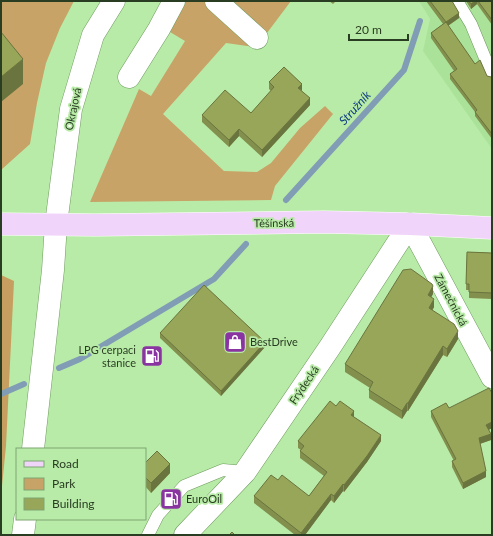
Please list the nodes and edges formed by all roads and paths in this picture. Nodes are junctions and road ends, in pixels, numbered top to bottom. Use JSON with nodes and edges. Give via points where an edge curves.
{"nodes":[{"id":1,"x":114,"y":1,"type":"edge"},
{"id":2,"x":174,"y":1,"type":"edge"},
{"id":3,"x":216,"y":1,"type":"edge"},
{"id":4,"x":457,"y":1,"type":"edge"},
{"id":5,"x":257,"y":38,"type":"dead end"},
{"id":6,"x":492,"y":75,"type":"edge"},
{"id":7,"x":129,"y":77,"type":"dead end"},
{"id":8,"x":1,"y":224,"type":"edge"},
{"id":9,"x":56,"y":224,"type":"junction"},
{"id":10,"x":410,"y":224,"type":"junction"},
{"id":11,"x":492,"y":228,"type":"edge"},
{"id":12,"x":492,"y":377,"type":"edge"},
{"id":13,"x":33,"y":448,"type":"edge"},
{"id":14,"x":244,"y":472,"type":"junction"},
{"id":15,"x":25,"y":520,"type":"edge"},
{"id":16,"x":23,"y":535,"type":"edge"},
{"id":17,"x":148,"y":535,"type":"edge"},
{"id":18,"x":185,"y":535,"type":"edge"}],
"edges":[{"from":1,"to":9,"type":"street","name":"Okrajová","via":[[93,35],[71,109]]},
{"from":2,"to":7,"type":"street"},
{"from":3,"to":5,"type":"street"},
{"from":4,"to":6,"type":"lane","via":[[471,24]]},
{"from":8,"to":9,"type":"main road","name":"Těšínská"},
{"from":9,"to":10,"type":"main road","name":"Těšínská"},
{"from":9,"to":13,"type":"street"},
{"from":10,"to":11,"type":"main road","name":"Těšínská"},
{"from":10,"to":12,"type":"street","name":"Zámečnická"},
{"from":10,"to":14,"type":"street","name":"Frýdecká"},
{"from":14,"to":17,"type":"lane","via":[[223,470],[184,486],[158,514]]},
{"from":14,"to":18,"type":"street","name":"Frýdecká"},
{"from":15,"to":16,"type":"street"}]}
